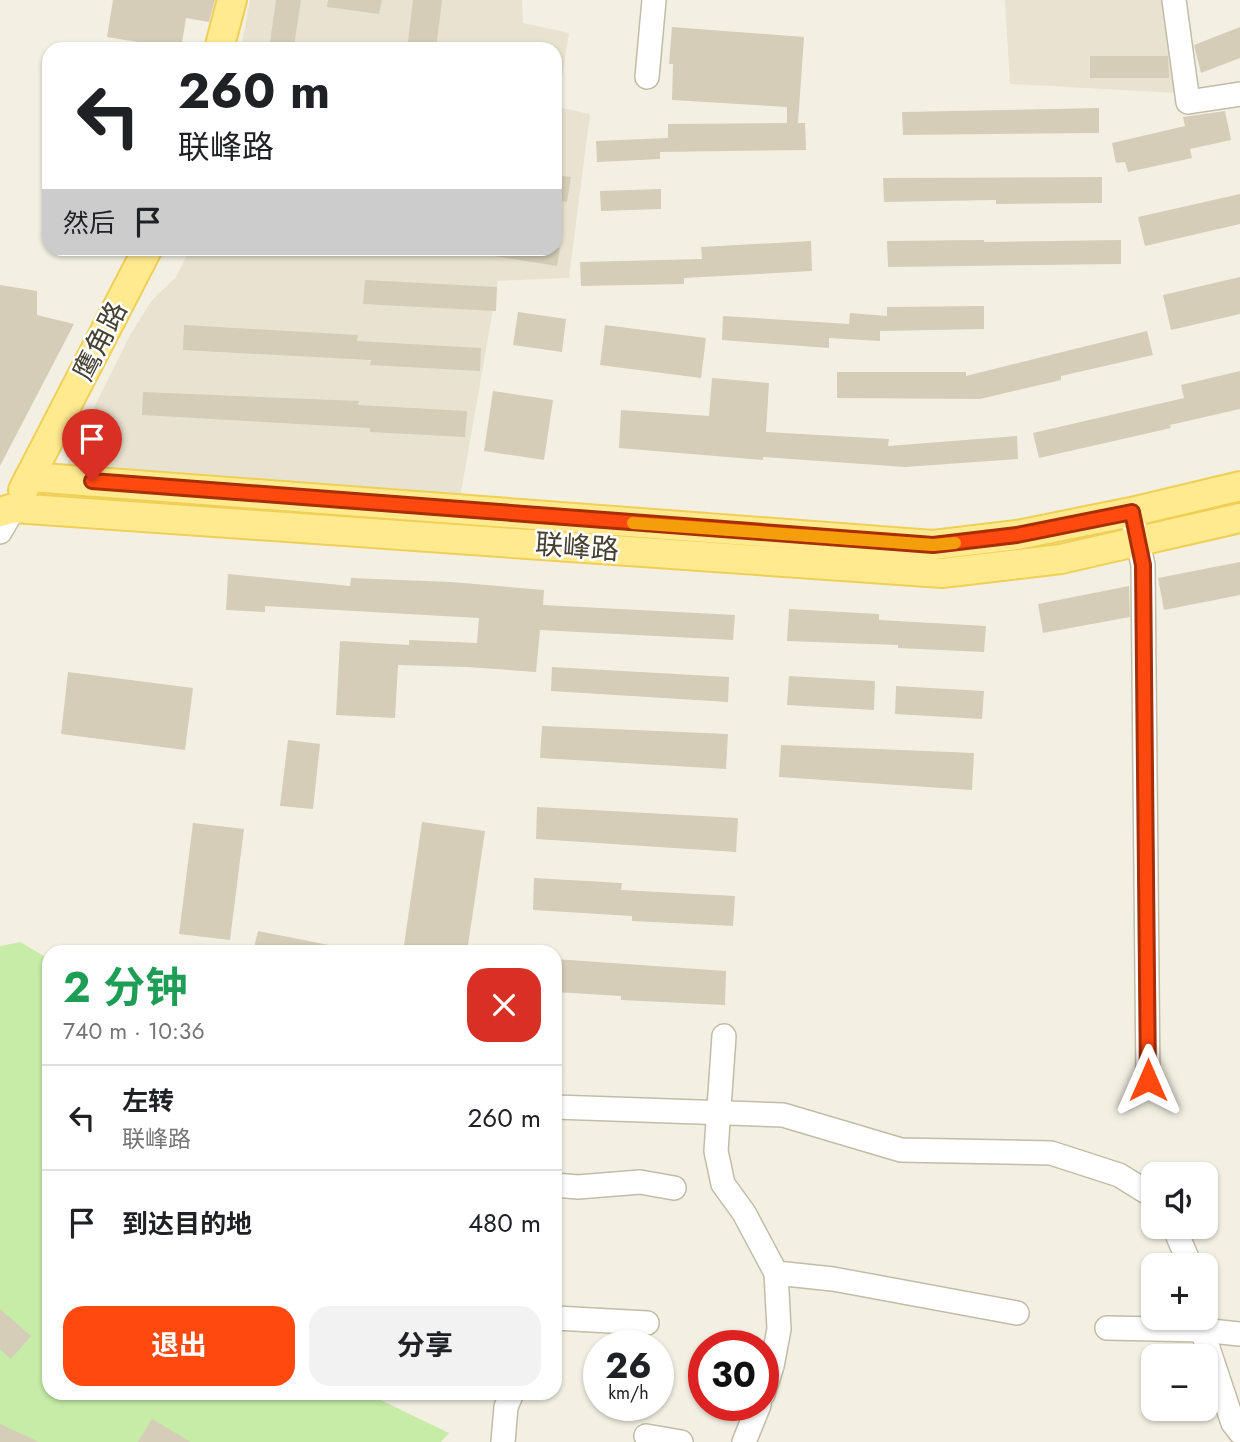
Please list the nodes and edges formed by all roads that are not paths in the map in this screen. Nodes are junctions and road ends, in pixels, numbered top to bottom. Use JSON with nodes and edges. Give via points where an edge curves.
{"nodes":[{"id":1,"x":232,"y":0,"type":"edge"},
{"id":2,"x":654,"y":0,"type":"edge"},
{"id":3,"x":1174,"y":0,"type":"edge"},
{"id":4,"x":221,"y":42,"type":"edge"},
{"id":5,"x":647,"y":77,"type":"dead end"},
{"id":6,"x":1240,"y":94,"type":"edge"},
{"id":7,"x":144,"y":256,"type":"edge"},
{"id":8,"x":30,"y":477,"type":"junction"},
{"id":9,"x":1240,"y":486,"type":"edge"},
{"id":10,"x":1132,"y":512,"type":"junction"},
{"id":11,"x":5,"y":517,"type":"edge"},
{"id":12,"x":1240,"y":518,"type":"edge"},
{"id":13,"x":1138,"y":541,"type":"junction"},
{"id":14,"x":724,"y":1036,"type":"dead end"},
{"id":15,"x":1148,"y":1080,"type":"dead end"},
{"id":16,"x":562,"y":1107,"type":"edge"},
{"id":17,"x":718,"y":1112,"type":"junction"},
{"id":18,"x":562,"y":1185,"type":"edge"},
{"id":19,"x":674,"y":1188,"type":"dead end"},
{"id":20,"x":1141,"y":1189,"type":"edge"},
{"id":21,"x":776,"y":1273,"type":"junction"},
{"id":22,"x":1017,"y":1313,"type":"dead end"},
{"id":23,"x":562,"y":1318,"type":"edge"},
{"id":24,"x":647,"y":1323,"type":"dead end"},
{"id":25,"x":1141,"y":1327,"type":"edge"},
{"id":26,"x":1107,"y":1328,"type":"dead end"},
{"id":27,"x":1218,"y":1328,"type":"edge"},
{"id":28,"x":779,"y":1330,"type":"edge"},
{"id":29,"x":1203,"y":1330,"type":"edge"},
{"id":30,"x":1240,"y":1334,"type":"edge"},
{"id":31,"x":509,"y":1400,"type":"edge"},
{"id":32,"x":753,"y":1421,"type":"edge"},
{"id":33,"x":1240,"y":1432,"type":"edge"},
{"id":34,"x":646,"y":1436,"type":"dead end"},
{"id":35,"x":507,"y":1441,"type":"edge"},
{"id":36,"x":681,"y":1442,"type":"edge"},
{"id":37,"x":744,"y":1442,"type":"edge"}],
"edges":[{"from":1,"to":4,"type":"main road"},
{"from":2,"to":5,"type":"street"},
{"from":3,"to":6,"type":"street","via":[[1188,102]]},
{"from":7,"to":8,"type":"main road","name":"鹰角路"},
{"from":8,"to":10,"type":"main road","name":"联峰路","via":[[933,545],[1017,535]]},
{"from":8,"to":11,"type":"main road","name":"鹰角路"},
{"from":9,"to":10,"type":"main road","name":"联峰路"},
{"from":10,"to":13,"type":"street"},
{"from":11,"to":13,"type":"main road","name":"联峰路","via":[[942,573],[1061,559]]},
{"from":12,"to":13,"type":"main road","name":"联峰路"},
{"from":13,"to":15,"type":"street","via":[[1143,565]]},
{"from":14,"to":17,"type":"street"},
{"from":16,"to":17,"type":"street"},
{"from":17,"to":20,"type":"street","via":[[783,1115],[901,1150],[1051,1153],[1119,1175]]},
{"from":17,"to":21,"type":"street","via":[[716,1151],[723,1184]]},
{"from":18,"to":19,"type":"street","via":[[640,1182]]},
{"from":21,"to":22,"type":"street"},
{"from":21,"to":28,"type":"street"},
{"from":23,"to":24,"type":"street"},
{"from":25,"to":26,"type":"street"},
{"from":27,"to":30,"type":"street"},
{"from":29,"to":33,"type":"street","via":[[1233,1423]]},
{"from":31,"to":35,"type":"street"},
{"from":32,"to":37,"type":"street"},
{"from":34,"to":36,"type":"street"}]}
